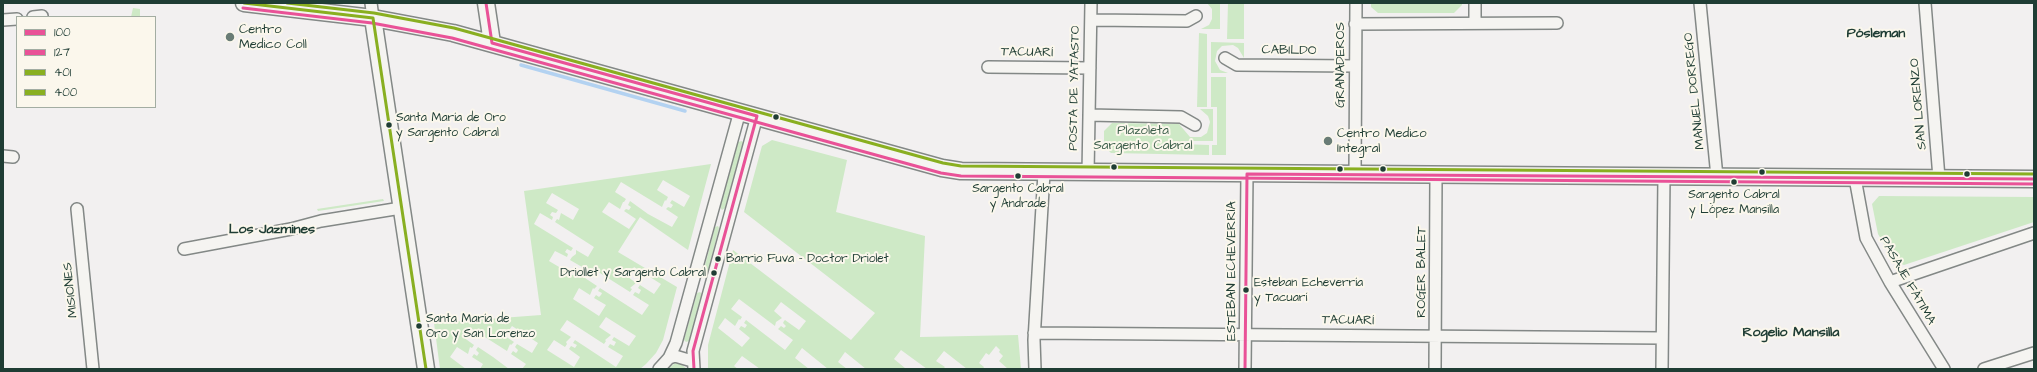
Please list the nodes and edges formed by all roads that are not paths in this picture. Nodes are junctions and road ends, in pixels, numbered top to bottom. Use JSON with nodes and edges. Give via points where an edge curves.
{"nodes":[{"id":1,"x":244,"y":3,"type":"edge"},
{"id":2,"x":486,"y":3,"type":"edge"},
{"id":3,"x":1091,"y":3,"type":"edge"},
{"id":4,"x":1356,"y":3,"type":"edge"},
{"id":5,"x":1475,"y":3,"type":"edge"},
{"id":6,"x":1700,"y":3,"type":"edge"},
{"id":7,"x":1925,"y":3,"type":"edge"},
{"id":8,"x":372,"y":11,"type":"edge"},
{"id":9,"x":1196,"y":16,"type":"dead end"},
{"id":10,"x":16,"y":19,"type":"edge"},
{"id":11,"x":3,"y":20,"type":"edge"},
{"id":12,"x":1091,"y":20,"type":"junction"},
{"id":13,"x":1475,"y":23,"type":"junction"},
{"id":14,"x":1557,"y":23,"type":"dead end"},
{"id":15,"x":1355,"y":24,"type":"junction"},
{"id":16,"x":492,"y":42,"type":"junction"},
{"id":17,"x":1225,"y":58,"type":"dead end"},
{"id":18,"x":1355,"y":66,"type":"junction"},
{"id":19,"x":988,"y":67,"type":"dead end"},
{"id":20,"x":1090,"y":68,"type":"junction"},
{"id":21,"x":740,"y":111,"type":"junction"},
{"id":22,"x":1089,"y":115,"type":"junction"},
{"id":23,"x":757,"y":116,"type":"junction"},
{"id":24,"x":1195,"y":124,"type":"dead end"},
{"id":25,"x":1044,"y":173,"type":"junction"},
{"id":26,"x":1088,"y":173,"type":"junction"},
{"id":27,"x":1247,"y":174,"type":"junction"},
{"id":28,"x":1355,"y":174,"type":"junction"},
{"id":29,"x":1436,"y":175,"type":"junction"},
{"id":30,"x":1664,"y":176,"type":"junction"},
{"id":31,"x":1717,"y":177,"type":"junction"},
{"id":32,"x":1855,"y":178,"type":"junction"},
{"id":33,"x":1939,"y":178,"type":"junction"},
{"id":34,"x":2034,"y":179,"type":"edge"},
{"id":35,"x":401,"y":208,"type":"junction"},
{"id":36,"x":77,"y":209,"type":"dead end"},
{"id":37,"x":712,"y":215,"type":"junction"},
{"id":38,"x":728,"y":219,"type":"junction"},
{"id":39,"x":2034,"y":233,"type":"edge"},
{"id":40,"x":184,"y":249,"type":"dead end"},
{"id":41,"x":1890,"y":282,"type":"junction"},
{"id":42,"x":1034,"y":333,"type":"junction"},
{"id":43,"x":1246,"y":334,"type":"junction"},
{"id":44,"x":1435,"y":336,"type":"junction"},
{"id":45,"x":1662,"y":338,"type":"junction"},
{"id":46,"x":2034,"y":353,"type":"edge"},
{"id":47,"x":669,"y":358,"type":"junction"},
{"id":48,"x":693,"y":365,"type":"edge"},
{"id":49,"x":93,"y":369,"type":"edge"},
{"id":50,"x":426,"y":369,"type":"edge"},
{"id":51,"x":659,"y":369,"type":"edge"},
{"id":52,"x":1035,"y":369,"type":"edge"},
{"id":53,"x":1246,"y":369,"type":"edge"},
{"id":54,"x":1435,"y":369,"type":"edge"},
{"id":55,"x":1662,"y":369,"type":"edge"},
{"id":56,"x":1944,"y":369,"type":"edge"},
{"id":57,"x":1984,"y":369,"type":"edge"}],
"edges":[{"from":1,"to":8,"type":"main road"},
{"from":2,"to":16,"type":"main road"},
{"from":3,"to":12,"type":"street","name":"POSTA DE YATASTO"},
{"from":4,"to":15,"type":"street","name":"GRANADEROS"},
{"from":5,"to":13,"type":"street"},
{"from":6,"to":31,"type":"street","name":"MANUEL DORREGO"},
{"from":7,"to":33,"type":"street","name":"SAN LORENZO"},
{"from":8,"to":16,"type":"main road"},
{"from":8,"to":35,"type":"main road"},
{"from":9,"to":12,"type":"street","via":[[1187,21]]},
{"from":10,"to":11,"type":"street"},
{"from":12,"to":20,"type":"street","name":"POSTA DE YATASTO"},
{"from":13,"to":14,"type":"street"},
{"from":13,"to":15,"type":"street"},
{"from":15,"to":18,"type":"street","name":"GRANADEROS"},
{"from":16,"to":21,"type":"main road"},
{"from":17,"to":18,"type":"street","name":"CABILDO","via":[[1237,65]]},
{"from":18,"to":28,"type":"street","name":"GRANADEROS"},
{"from":19,"to":20,"type":"street","name":"TACUARÍ"},
{"from":20,"to":22,"type":"street","name":"POSTA DE YATASTO"},
{"from":21,"to":23,"type":"main road"},
{"from":21,"to":37,"type":"street"},
{"from":22,"to":24,"type":"street","via":[[1181,117]]},
{"from":22,"to":26,"type":"street","name":"POSTA DE YATASTO"},
{"from":23,"to":25,"type":"main road","via":[[951,170]]},
{"from":23,"to":38,"type":"street"},
{"from":25,"to":26,"type":"main road"},
{"from":25,"to":42,"type":"street"},
{"from":26,"to":27,"type":"main road"},
{"from":27,"to":28,"type":"main road"},
{"from":27,"to":43,"type":"street","name":"ESTEBAN ECHEVERRÍA"},
{"from":28,"to":29,"type":"main road"},
{"from":29,"to":30,"type":"main road"},
{"from":29,"to":44,"type":"street","name":"ROGER BALET"},
{"from":30,"to":31,"type":"main road"},
{"from":30,"to":45,"type":"street"},
{"from":31,"to":32,"type":"main road"},
{"from":32,"to":33,"type":"main road"},
{"from":32,"to":41,"type":"street","name":"PASAJE FÁTIMA","via":[[1866,238]]},
{"from":33,"to":34,"type":"main road"},
{"from":35,"to":40,"type":"street","via":[[321,221]]},
{"from":35,"to":50,"type":"main road"},
{"from":36,"to":49,"type":"street","name":"MISIONES"},
{"from":37,"to":38,"type":"street"},
{"from":37,"to":47,"type":"street","via":[[676,343]]},
{"from":38,"to":48,"type":"street","via":[[692,351]]},
{"from":39,"to":41,"type":"street"},
{"from":41,"to":56,"type":"street","name":"PASAJE FÁTIMA"},
{"from":42,"to":43,"type":"street","name":"TACUARÍ"},
{"from":42,"to":52,"type":"street"},
{"from":43,"to":44,"type":"street","name":"TACUARÍ"},
{"from":43,"to":53,"type":"street","name":"ESTEBAN ECHEVERRÍA"},
{"from":44,"to":45,"type":"street","name":"TACUARÍ"},
{"from":44,"to":54,"type":"street","name":"ROGER BALET"},
{"from":45,"to":55,"type":"street"},
{"from":46,"to":57,"type":"street"},
{"from":47,"to":48,"type":"street","via":[[681,357]]},
{"from":47,"to":51,"type":"street"}]}
